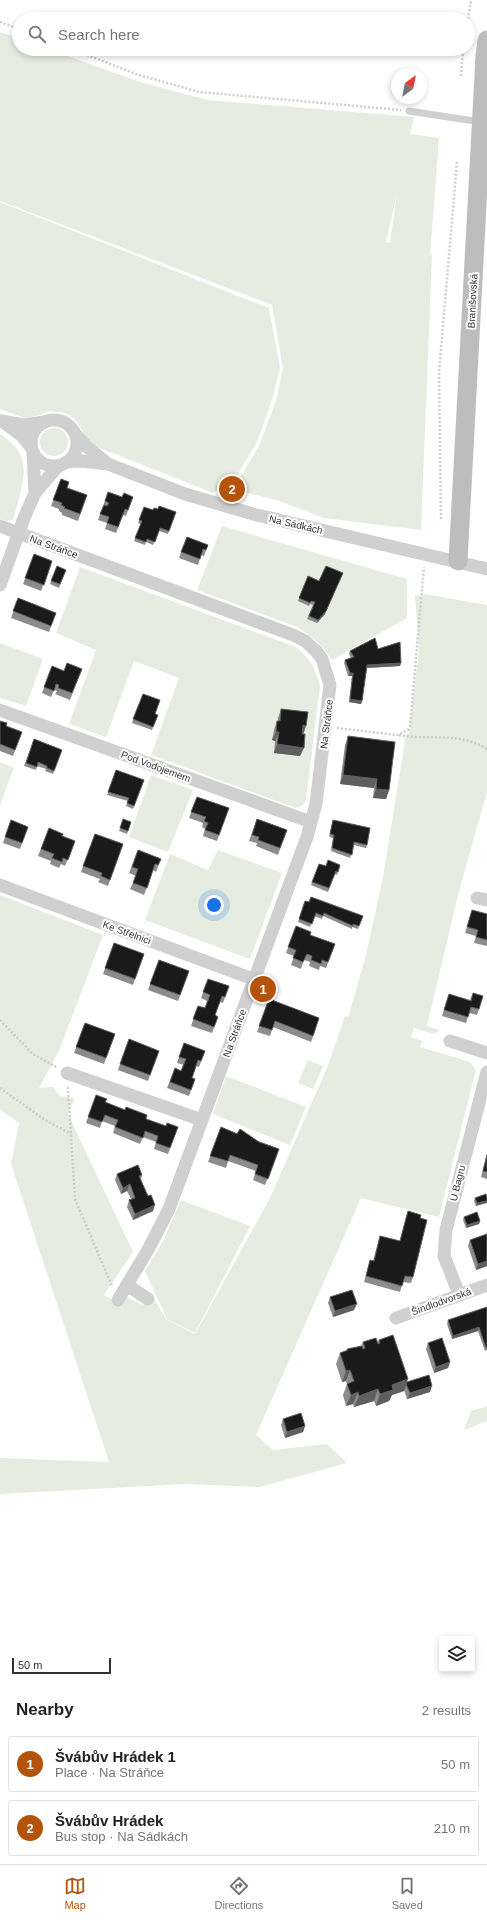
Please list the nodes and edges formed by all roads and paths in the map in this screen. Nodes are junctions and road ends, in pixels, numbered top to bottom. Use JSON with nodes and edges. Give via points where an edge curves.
{"nodes":[{"id":1,"x":471,"y":0,"type":"edge"},
{"id":2,"x":469,"y":12,"type":"edge"},
{"id":3,"x":0,"y":22,"type":"edge"},
{"id":4,"x":12,"y":26,"type":"edge"},
{"id":5,"x":487,"y":40,"type":"edge"},
{"id":6,"x":90,"y":56,"type":"edge"},
{"id":7,"x":462,"y":56,"type":"edge"},
{"id":8,"x":461,"y":76,"type":"dead end"},
{"id":9,"x":409,"y":111,"type":"joint"},
{"id":10,"x":484,"y":123,"type":"edge"},
{"id":11,"x":457,"y":161,"type":"dead end"},
{"id":12,"x":1,"y":420,"type":"edge"},
{"id":13,"x":44,"y":422,"type":"junction"},
{"id":14,"x":76,"y":435,"type":"junction"},
{"id":15,"x":32,"y":450,"type":"junction"},
{"id":16,"x":63,"y":464,"type":"junction"},
{"id":17,"x":108,"y":464,"type":"junction"},
{"id":18,"x":35,"y":493,"type":"junction"},
{"id":19,"x":441,"y":519,"type":"dead end"},
{"id":20,"x":0,"y":526,"type":"edge"},
{"id":21,"x":18,"y":533,"type":"junction"},
{"id":22,"x":425,"y":554,"type":"junction"},
{"id":23,"x":458,"y":561,"type":"junction"},
{"id":24,"x":487,"y":569,"type":"edge"},
{"id":25,"x":0,"y":584,"type":"edge"},
{"id":26,"x":0,"y":710,"type":"edge"},
{"id":27,"x":326,"y":726,"type":"junction"},
{"id":28,"x":397,"y":735,"type":"junction"},
{"id":29,"x":487,"y":749,"type":"edge"},
{"id":30,"x":311,"y":822,"type":"junction"},
{"id":31,"x":0,"y":885,"type":"edge"},
{"id":32,"x":253,"y":979,"type":"junction"},
{"id":33,"x":0,"y":1020,"type":"edge"},
{"id":34,"x":450,"y":1041,"type":"dead end"},
{"id":35,"x":487,"y":1053,"type":"edge"},
{"id":36,"x":487,"y":1072,"type":"edge"},
{"id":37,"x":67,"y":1073,"type":"junction"},
{"id":38,"x":0,"y":1088,"type":"edge"},
{"id":39,"x":202,"y":1120,"type":"junction"},
{"id":40,"x":71,"y":1134,"type":"junction"},
{"id":41,"x":127,"y":1285,"type":"junction"},
{"id":42,"x":487,"y":1285,"type":"edge"},
{"id":43,"x":459,"y":1294,"type":"junction"},
{"id":44,"x":148,"y":1299,"type":"dead end"},
{"id":45,"x":118,"y":1300,"type":"joint"},
{"id":46,"x":396,"y":1318,"type":"dead end"}],
"edges":[{"from":1,"to":2,"type":"path"},
{"from":3,"to":4,"type":"path"},
{"from":5,"to":10,"type":"street","name":"Branišovská"},
{"from":6,"to":9,"type":"path","via":[[136,74],[199,92]]},
{"from":7,"to":8,"type":"path"},
{"from":9,"to":10,"type":"lane"},
{"from":10,"to":23,"type":"street","name":"Branišovská"},
{"from":11,"to":19,"type":"path","via":[[439,373]]},
{"from":12,"to":13,"type":"street","via":[[25,425]]},
{"from":12,"to":15,"type":"street","via":[[20,435]]},
{"from":13,"to":14,"type":"street","via":[[51,420],[66,423]]},
{"from":13,"to":15,"type":"street","via":[[37,426],[33,433]]},
{"from":14,"to":16,"type":"street","via":[[76,450]]},
{"from":14,"to":17,"type":"street","name":"Na Sádkách","via":[[87,448]]},
{"from":15,"to":16,"type":"street","via":[[44,464]]},
{"from":15,"to":18,"type":"street"},
{"from":16,"to":17,"type":"street","name":"Na Sádkách","via":[[82,461]]},
{"from":16,"to":18,"type":"street"},
{"from":17,"to":22,"type":"street","name":"Na Sádkách","via":[[185,494],[253,514]]},
{"from":18,"to":21,"type":"street"},
{"from":20,"to":21,"type":"street","name":"Na Stráňce"},
{"from":21,"to":25,"type":"street"},
{"from":21,"to":27,"type":"street","name":"Na Stráňce","via":[[305,641],[322,659],[330,685]]},
{"from":22,"to":23,"type":"street","name":"Na Sádkách"},
{"from":22,"to":28,"type":"path","via":[[410,726],[408,730]]},
{"from":23,"to":24,"type":"street","name":"Na Sádkách"},
{"from":26,"to":30,"type":"street","name":"Pod Vodojemem"},
{"from":27,"to":28,"type":"path"},
{"from":27,"to":30,"type":"street","name":"Na Stráňce","via":[[316,804]]},
{"from":28,"to":29,"type":"path","via":[[414,738],[450,736],[476,742]]},
{"from":30,"to":32,"type":"street","name":"Na Stráňce"},
{"from":31,"to":32,"type":"street","name":"Ke Střelnici"},
{"from":32,"to":39,"type":"street","name":"Na Stráňce"},
{"from":33,"to":37,"type":"path","via":[[33,1054]]},
{"from":34,"to":35,"type":"street"},
{"from":36,"to":43,"type":"street","name":"U Bagru","via":[[446,1230],[444,1256]]},
{"from":37,"to":39,"type":"street"},
{"from":37,"to":40,"type":"path"},
{"from":38,"to":40,"type":"path"},
{"from":39,"to":41,"type":"street","name":"Na Stráňce","via":[[169,1209]]},
{"from":40,"to":45,"type":"path","via":[[75,1199]]},
{"from":41,"to":44,"type":"street"},
{"from":41,"to":45,"type":"street","name":"Na Stráňce"},
{"from":42,"to":43,"type":"street","name":"Šindlodvorská"},
{"from":43,"to":46,"type":"street","name":"Šindlodvorská"}]}
